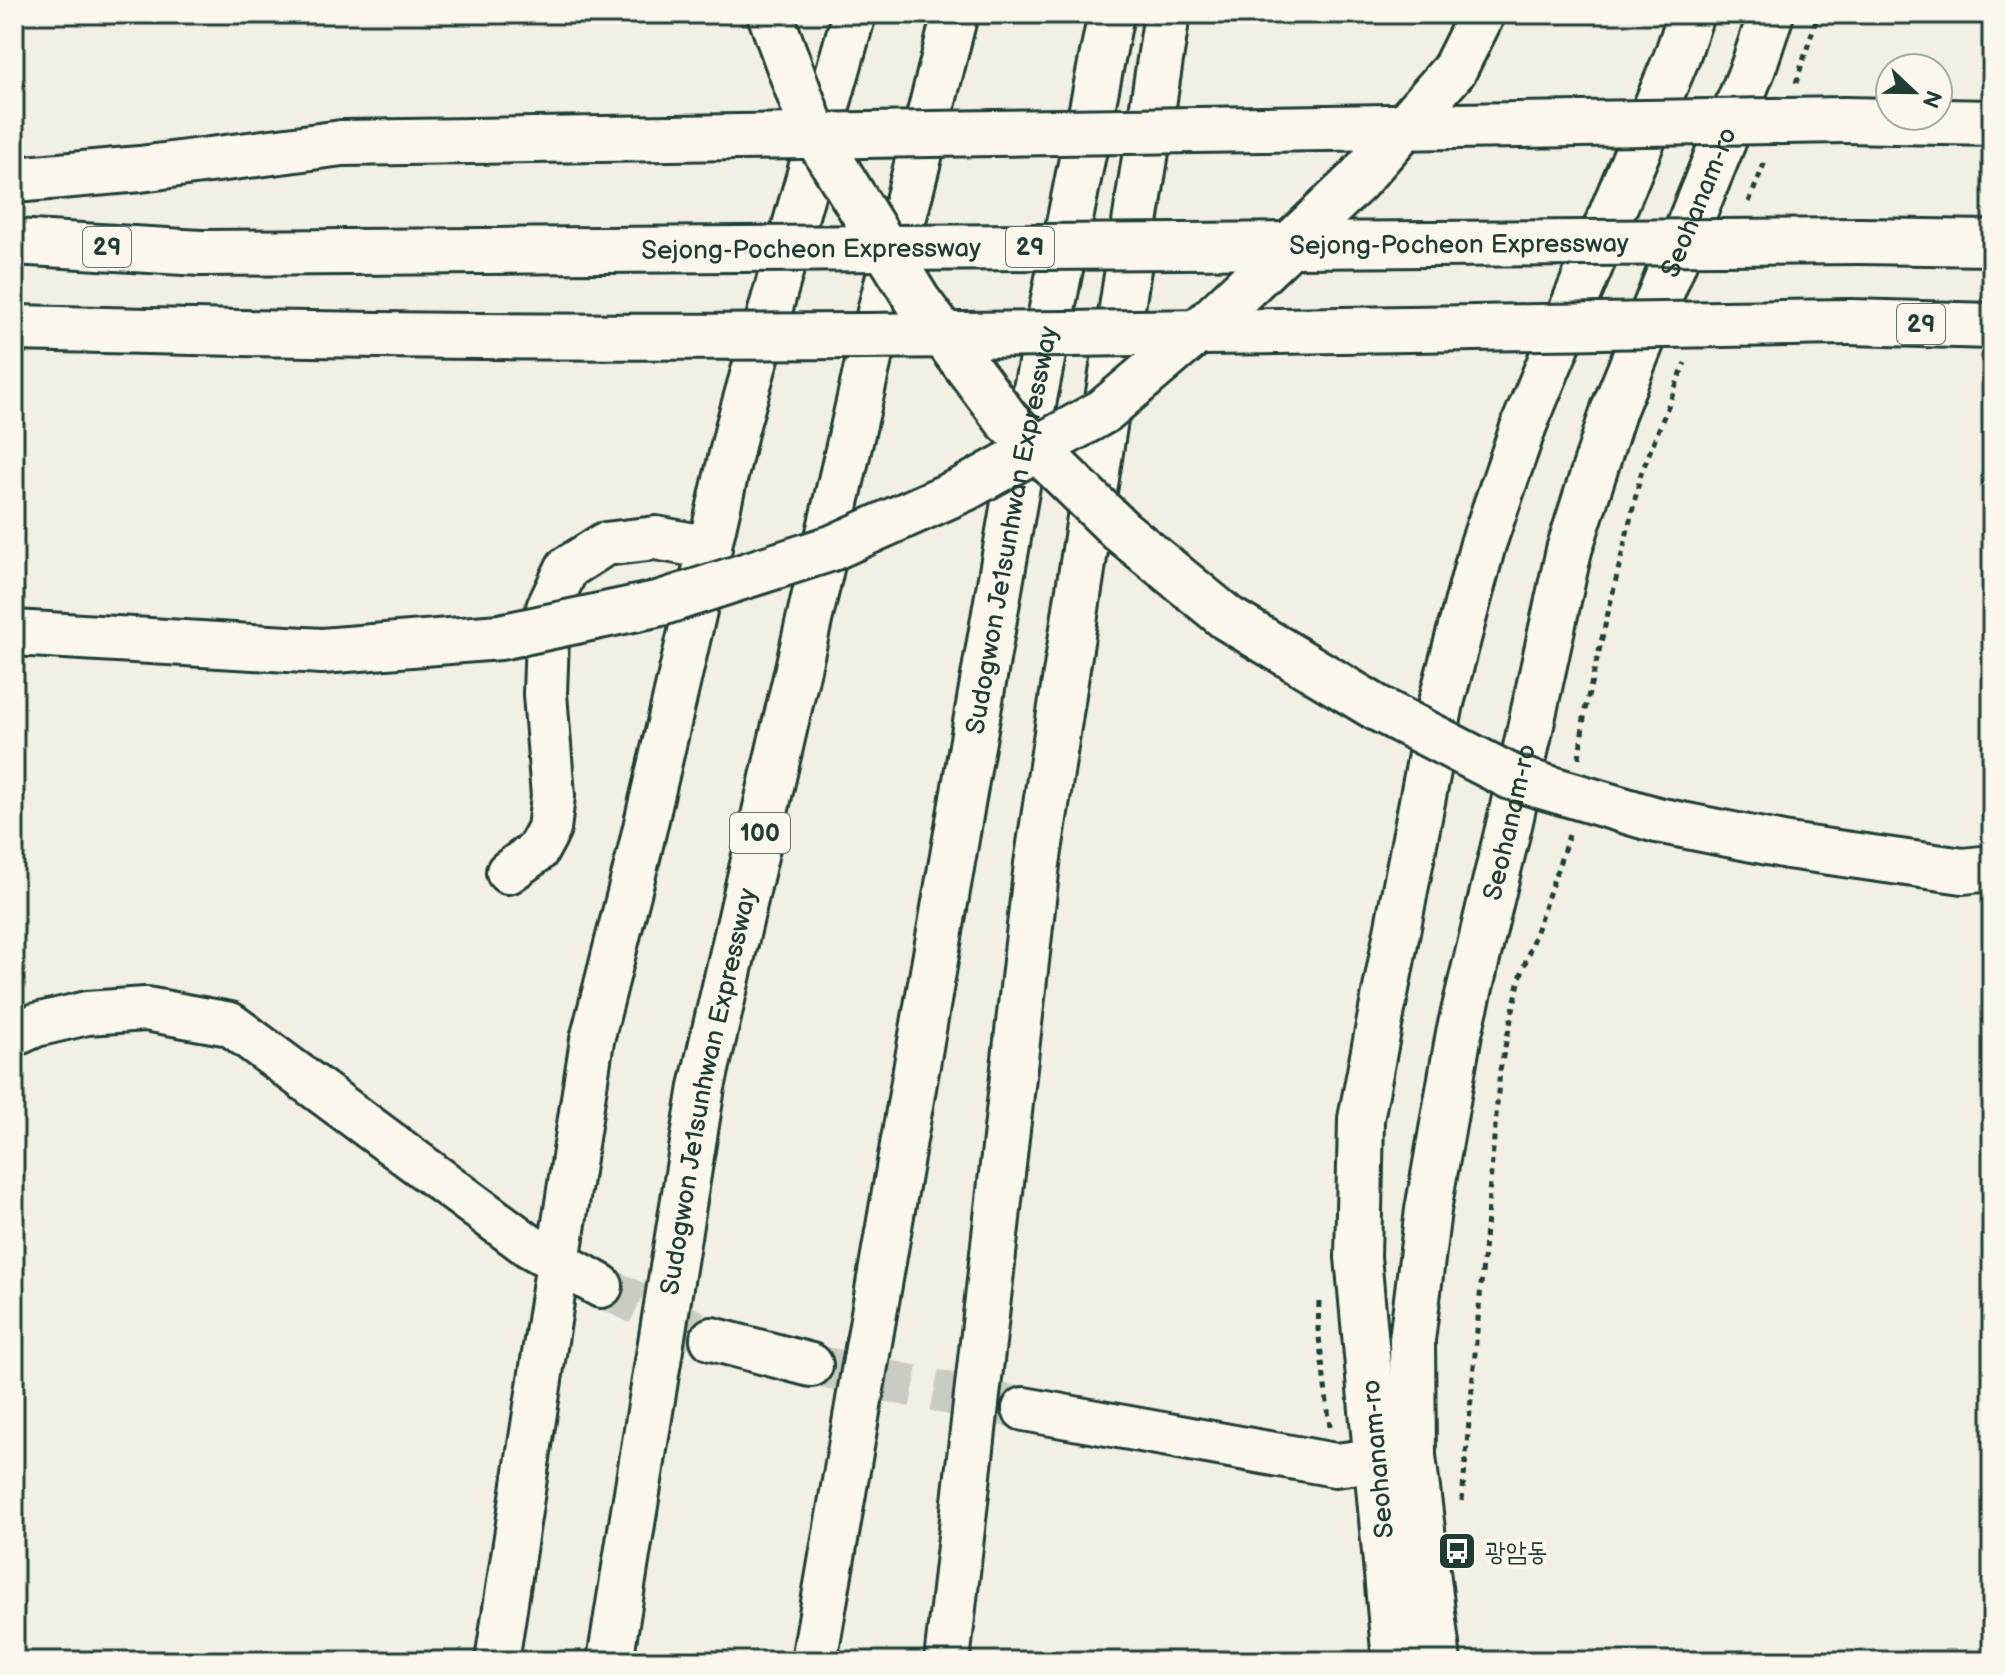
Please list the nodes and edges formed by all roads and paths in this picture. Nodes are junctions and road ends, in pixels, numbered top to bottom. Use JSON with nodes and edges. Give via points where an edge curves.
{"nodes":[{"id":1,"x":770,"y":14,"type":"edge"},
{"id":2,"x":854,"y":14,"type":"edge"},
{"id":3,"x":955,"y":14,"type":"edge"},
{"id":4,"x":1111,"y":14,"type":"edge"},
{"id":5,"x":1167,"y":14,"type":"edge"},
{"id":6,"x":1482,"y":14,"type":"edge"},
{"id":7,"x":1691,"y":14,"type":"edge"},
{"id":8,"x":1771,"y":14,"type":"edge"},
{"id":9,"x":1992,"y":123,"type":"edge"},
{"id":10,"x":14,"y":180,"type":"edge"},
{"id":11,"x":14,"y":242,"type":"edge"},
{"id":12,"x":1992,"y":243,"type":"edge"},
{"id":13,"x":1992,"y":326,"type":"edge"},
{"id":14,"x":14,"y":328,"type":"edge"},
{"id":15,"x":710,"y":548,"type":"junction"},
{"id":16,"x":14,"y":633,"type":"edge"},
{"id":17,"x":1992,"y":868,"type":"edge"},
{"id":18,"x":508,"y":872,"type":"dead end"},
{"id":19,"x":14,"y":1035,"type":"edge"},
{"id":20,"x":557,"y":1262,"type":"junction"},
{"id":21,"x":601,"y":1286,"type":"tunnel mouth"},
{"id":22,"x":712,"y":1339,"type":"tunnel mouth"},
{"id":23,"x":811,"y":1365,"type":"tunnel mouth"},
{"id":24,"x":1024,"y":1409,"type":"tunnel mouth"},
{"id":25,"x":1396,"y":1458,"type":"junction"},
{"id":26,"x":497,"y":1661,"type":"edge"},
{"id":27,"x":610,"y":1661,"type":"edge"},
{"id":28,"x":814,"y":1661,"type":"edge"},
{"id":29,"x":947,"y":1661,"type":"edge"},
{"id":30,"x":1395,"y":1661,"type":"edge"},
{"id":31,"x":1438,"y":1661,"type":"edge"}],
"edges":[{"from":1,"to":17,"type":"main road","bridge":true,"via":[[813,131],[918,301],[1007,420],[1120,530],[1227,618],[1377,708],[1511,777],[1657,820],[1788,846],[1963,871]]},
{"from":2,"to":15,"type":"lane","via":[[737,428]]},
{"from":3,"to":27,"type":"main road","name":"Sudogwon Je1sunhwan Expressway","number":"100","via":[[877,324],[702,1087]]},
{"from":4,"to":28,"type":"main road","name":"Sudogwon Je1sunhwan Expressway","via":[[1019,474]]},
{"from":5,"to":29,"type":"main road","via":[[1037,864]]},
{"from":6,"to":16,"type":"main road","bridge":true,"via":[[1454,70],[1357,181],[1210,321],[1104,411],[964,489],[832,548],[661,603],[500,637],[322,651]]},
{"from":7,"to":25,"type":"main road","name":"Seohanam-ro","via":[[1524,425],[1483,544],[1441,703],[1361,1119],[1358,1257]]},
{"from":8,"to":25,"type":"main road","name":"Seohanam-ro","via":[[1614,409],[1569,550],[1459,1033],[1428,1210]]},
{"from":9,"to":10,"type":"main road","bridge":true,"via":[[1845,120],[342,143]]},
{"from":11,"to":12,"type":"main road","name":"Sejong-Pocheon Expressway","number":"29","bridge":true,"via":[[201,253]]},
{"from":13,"to":14,"type":"main road","number":"29","bridge":true,"via":[[1850,322],[795,338]]},
{"from":15,"to":18,"type":"lane","via":[[656,538],[605,544],[567,568],[548,608],[545,694],[553,796],[549,829],[537,851]]},
{"from":15,"to":20,"type":"lane","via":[[592,1040]]},
{"from":19,"to":20,"type":"lane","via":[[87,1013],[146,1009],[230,1024]]},
{"from":20,"to":21,"type":"lane"},
{"from":20,"to":26,"type":"lane"},
{"from":22,"to":23,"type":"lane"},
{"from":24,"to":25,"type":"lane","via":[[1335,1465]]},
{"from":25,"to":30,"type":"main road","name":"Seohanam-ro"},
{"from":25,"to":31,"type":"main road","name":"Seohanam-ro"}]}
